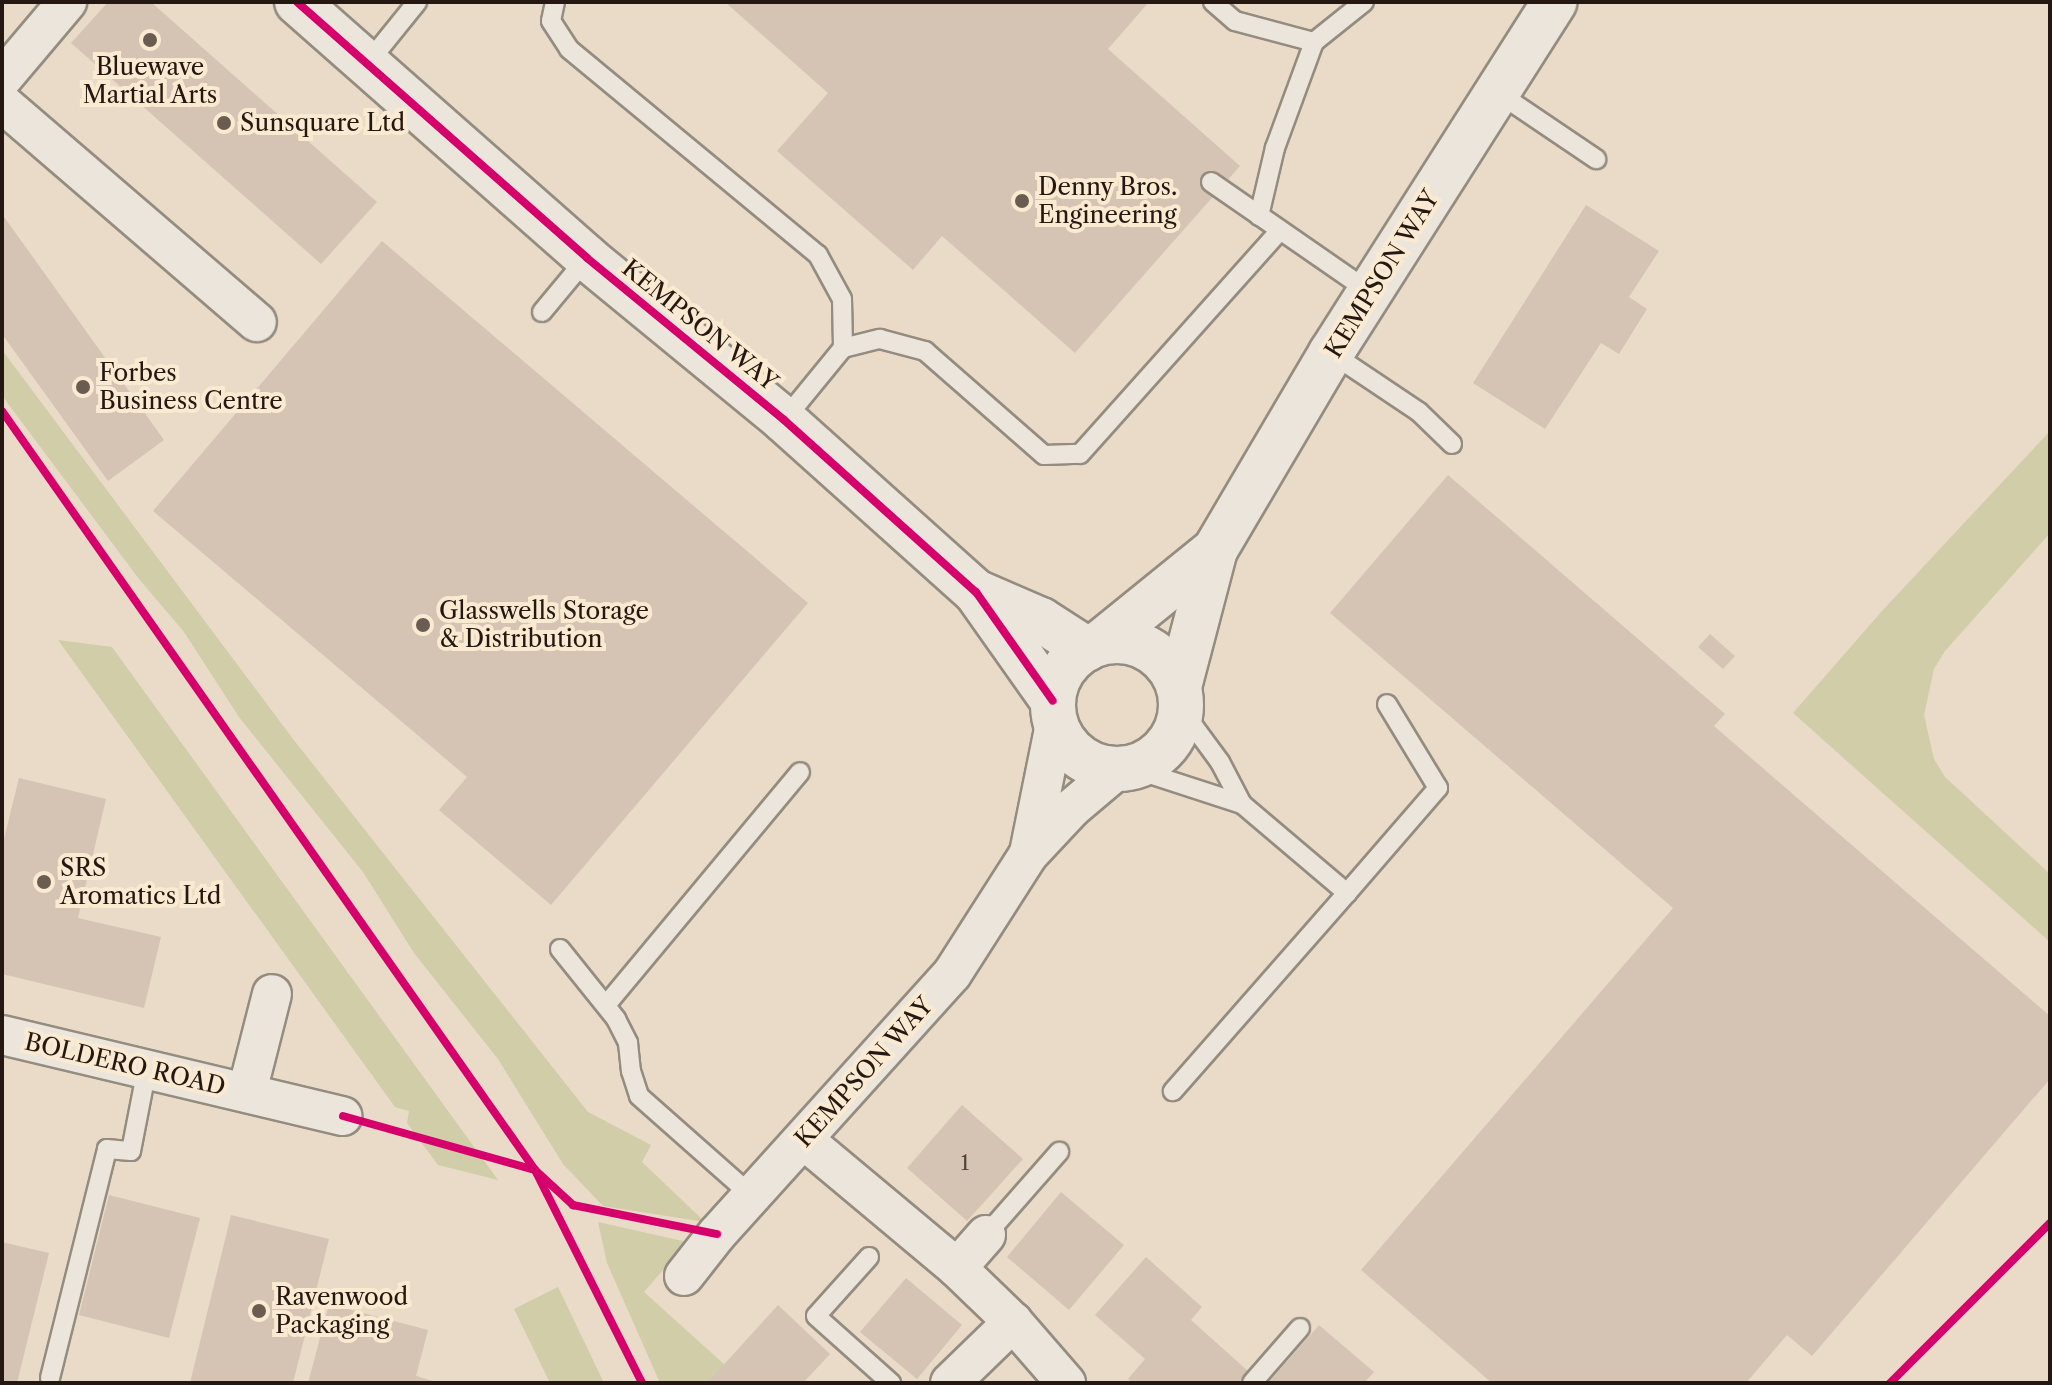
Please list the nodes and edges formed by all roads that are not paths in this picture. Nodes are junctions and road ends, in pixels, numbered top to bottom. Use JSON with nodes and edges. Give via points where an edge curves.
{"nodes":[{"id":1,"x":67,"y":2,"type":"edge"},
{"id":2,"x":297,"y":2,"type":"edge"},
{"id":3,"x":417,"y":2,"type":"edge"},
{"id":4,"x":555,"y":2,"type":"edge"},
{"id":5,"x":1213,"y":2,"type":"edge"},
{"id":6,"x":1364,"y":2,"type":"edge"},
{"id":7,"x":1547,"y":4,"type":"edge"},
{"id":8,"x":1314,"y":42,"type":"junction"},
{"id":9,"x":367,"y":64,"type":"junction"},
{"id":10,"x":2,"y":79,"type":"edge"},
{"id":11,"x":1497,"y":92,"type":"junction"},
{"id":12,"x":2,"y":103,"type":"edge"},
{"id":13,"x":1596,"y":159,"type":"dead end"},
{"id":14,"x":1211,"y":182,"type":"dead end"},
{"id":15,"x":1259,"y":216,"type":"junction"},
{"id":16,"x":1280,"y":230,"type":"junction"},
{"id":17,"x":587,"y":258,"type":"junction"},
{"id":18,"x":1370,"y":292,"type":"junction"},
{"id":19,"x":542,"y":312,"type":"dead end"},
{"id":20,"x":257,"y":322,"type":"dead end"},
{"id":21,"x":843,"y":348,"type":"junction"},
{"id":22,"x":1331,"y":353,"type":"junction"},
{"id":23,"x":784,"y":420,"type":"junction"},
{"id":24,"x":1452,"y":444,"type":"dead end"},
{"id":25,"x":1215,"y":550,"type":"junction"},
{"id":26,"x":976,"y":592,"type":"junction"},
{"id":27,"x":1093,"y":646,"type":"junction"},
{"id":28,"x":1180,"y":698,"type":"junction"},
{"id":29,"x":1387,"y":704,"type":"dead end"},
{"id":30,"x":1054,"y":712,"type":"junction"},
{"id":31,"x":1124,"y":769,"type":"junction"},
{"id":32,"x":800,"y":772,"type":"dead end"},
{"id":33,"x":1242,"y":804,"type":"junction"},
{"id":34,"x":1028,"y":855,"type":"junction"},
{"id":35,"x":1347,"y":893,"type":"junction"},
{"id":36,"x":560,"y":949,"type":"dead end"},
{"id":37,"x":272,"y":994,"type":"dead end"},
{"id":38,"x":606,"y":1005,"type":"junction"},
{"id":39,"x":2,"y":1035,"type":"edge"},
{"id":40,"x":147,"y":1069,"type":"junction"},
{"id":41,"x":1173,"y":1091,"type":"dead end"},
{"id":42,"x":247,"y":1092,"type":"junction"},
{"id":43,"x":343,"y":1116,"type":"dead end"},
{"id":44,"x":804,"y":1140,"type":"junction"},
{"id":45,"x":1059,"y":1152,"type":"dead end"},
{"id":46,"x":752,"y":1196,"type":"junction"},
{"id":47,"x":986,"y":1235,"type":"joint"},
{"id":48,"x":869,"y":1257,"type":"dead end"},
{"id":49,"x":957,"y":1268,"type":"junction"},
{"id":50,"x":684,"y":1276,"type":"dead end"},
{"id":51,"x":1013,"y":1322,"type":"junction"},
{"id":52,"x":1300,"y":1328,"type":"dead end"},
{"id":53,"x":50,"y":1378,"type":"dead end"},
{"id":54,"x":891,"y":1383,"type":"edge"},
{"id":55,"x":950,"y":1383,"type":"edge"},
{"id":56,"x":1066,"y":1383,"type":"edge"},
{"id":57,"x":1252,"y":1383,"type":"edge"}],
"edges":[{"from":1,"to":10,"type":"street"},
{"from":2,"to":9,"type":"street","name":"KEMPSON WAY"},
{"from":3,"to":9,"type":"lane"},
{"from":4,"to":21,"type":"lane","via":[[551,21],[569,49],[818,255],[842,299]]},
{"from":5,"to":8,"type":"lane","via":[[1235,21]]},
{"from":6,"to":8,"type":"lane"},
{"from":7,"to":11,"type":"street","name":"KEMPSON WAY"},
{"from":8,"to":15,"type":"lane","via":[[1275,148]]},
{"from":9,"to":17,"type":"street","name":"KEMPSON WAY"},
{"from":11,"to":13,"type":"lane"},
{"from":11,"to":18,"type":"street","name":"KEMPSON WAY"},
{"from":12,"to":20,"type":"street"},
{"from":14,"to":15,"type":"lane"},
{"from":15,"to":16,"type":"lane"},
{"from":16,"to":18,"type":"lane"},
{"from":16,"to":21,"type":"lane","via":[[1080,454],[1044,455],[925,351],[880,339]]},
{"from":17,"to":19,"type":"lane"},
{"from":17,"to":23,"type":"street","name":"KEMPSON WAY"},
{"from":18,"to":22,"type":"street","name":"KEMPSON WAY"},
{"from":21,"to":23,"type":"lane"},
{"from":22,"to":24,"type":"lane","via":[[1419,412]]},
{"from":22,"to":25,"type":"street","name":"KEMPSON WAY"},
{"from":23,"to":26,"type":"street","name":"KEMPSON WAY"},
{"from":25,"to":27,"type":"street","name":"KEMPSON WAY"},
{"from":25,"to":28,"type":"street","name":"KEMPSON WAY"},
{"from":26,"to":27,"type":"street","name":"KEMPSON WAY"},
{"from":26,"to":30,"type":"street","name":"KEMPSON WAY"},
{"from":27,"to":28,"type":"street","via":[[1125,641],[1148,649],[1167,665]]},
{"from":27,"to":30,"type":"street","via":[[1063,671]]},
{"from":28,"to":31,"type":"street","via":[[1177,729],[1166,747],[1150,761]]},
{"from":28,"to":33,"type":"lane"},
{"from":29,"to":35,"type":"lane","via":[[1438,788]]},
{"from":30,"to":31,"type":"street","via":[[1064,742],[1078,757]]},
{"from":30,"to":34,"type":"street","name":"KEMPSON WAY"},
{"from":31,"to":33,"type":"lane"},
{"from":31,"to":34,"type":"street","name":"KEMPSON WAY","via":[[1072,808]]},
{"from":32,"to":38,"type":"lane"},
{"from":33,"to":35,"type":"lane"},
{"from":34,"to":44,"type":"street","name":"KEMPSON WAY","via":[[952,974]]},
{"from":35,"to":41,"type":"lane"},
{"from":36,"to":38,"type":"lane"},
{"from":37,"to":42,"type":"street","name":"BOLDERO ROAD"},
{"from":38,"to":46,"type":"lane","via":[[628,1043],[639,1096]]},
{"from":39,"to":40,"type":"street","name":"BOLDERO ROAD"},
{"from":40,"to":42,"type":"street","name":"BOLDERO ROAD"},
{"from":40,"to":53,"type":"lane","via":[[131,1151],[107,1149]]},
{"from":42,"to":43,"type":"street","name":"BOLDERO ROAD"},
{"from":44,"to":46,"type":"street","name":"KEMPSON WAY"},
{"from":44,"to":49,"type":"street"},
{"from":45,"to":47,"type":"lane"},
{"from":46,"to":50,"type":"street","name":"KEMPSON WAY"},
{"from":47,"to":49,"type":"street"},
{"from":48,"to":54,"type":"lane","via":[[816,1316]]},
{"from":49,"to":51,"type":"street"},
{"from":51,"to":55,"type":"street"},
{"from":51,"to":56,"type":"street"},
{"from":52,"to":57,"type":"lane"}]}
